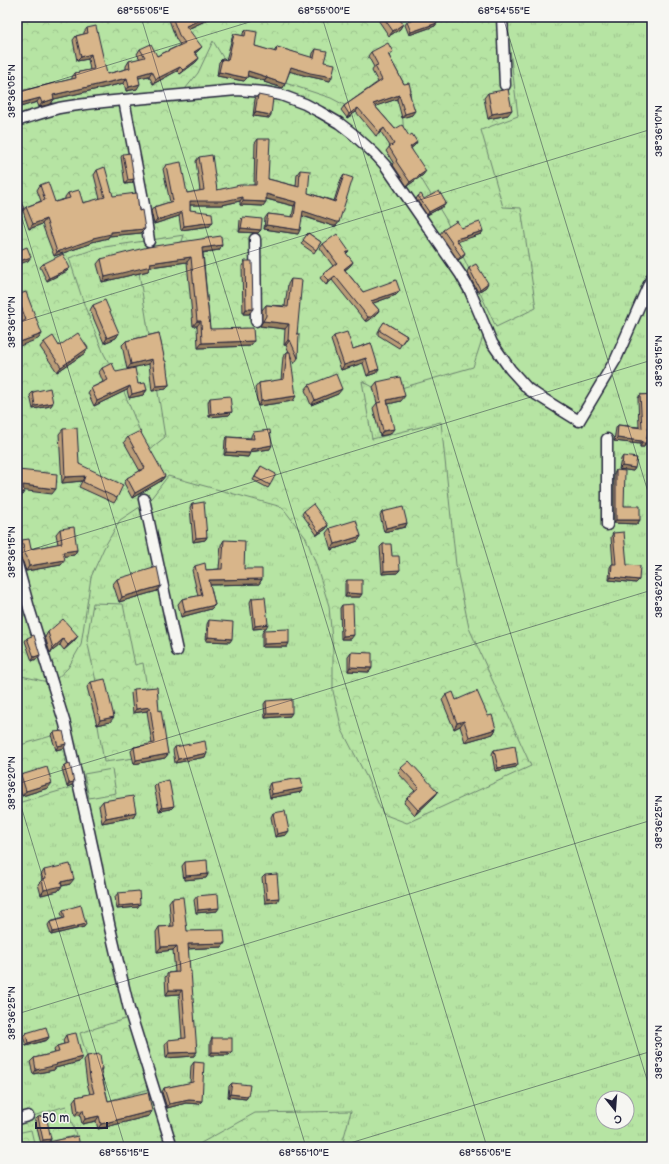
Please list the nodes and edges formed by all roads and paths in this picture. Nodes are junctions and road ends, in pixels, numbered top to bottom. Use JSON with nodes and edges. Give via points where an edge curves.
{"nodes":[{"id":1,"x":502,"y":17,"type":"edge"},
{"id":2,"x":506,"y":85,"type":"dead end"},
{"id":3,"x":124,"y":100,"type":"junction"},
{"id":4,"x":17,"y":121,"type":"edge"},
{"id":5,"x":255,"y":239,"type":"dead end"},
{"id":6,"x":149,"y":241,"type":"dead end"},
{"id":7,"x":652,"y":276,"type":"edge"},
{"id":8,"x":256,"y":321,"type":"dead end"},
{"id":9,"x":607,"y":439,"type":"dead end"},
{"id":10,"x":144,"y":498,"type":"dead end"},
{"id":11,"x":607,"y":525,"type":"dead end"},
{"id":12,"x":17,"y":564,"type":"edge"},
{"id":13,"x":177,"y":651,"type":"dead end"},
{"id":14,"x":28,"y":1116,"type":"dead end"},
{"id":15,"x":17,"y":1119,"type":"edge"},
{"id":16,"x":172,"y":1147,"type":"edge"}],
"edges":[{"from":1,"to":2,"type":"street"},
{"from":3,"to":4,"type":"street","via":[[60,108]]},
{"from":3,"to":6,"type":"street"},
{"from":3,"to":7,"type":"street","via":[[237,90],[264,92],[305,104],[339,123],[375,154],[394,177],[461,275],[492,343],[510,369],[537,396],[579,421],[616,359]]},
{"from":5,"to":8,"type":"street"},
{"from":9,"to":11,"type":"street"},
{"from":10,"to":13,"type":"street"},
{"from":12,"to":16,"type":"street","via":[[65,724],[129,1009]]},
{"from":14,"to":15,"type":"street"}]}
